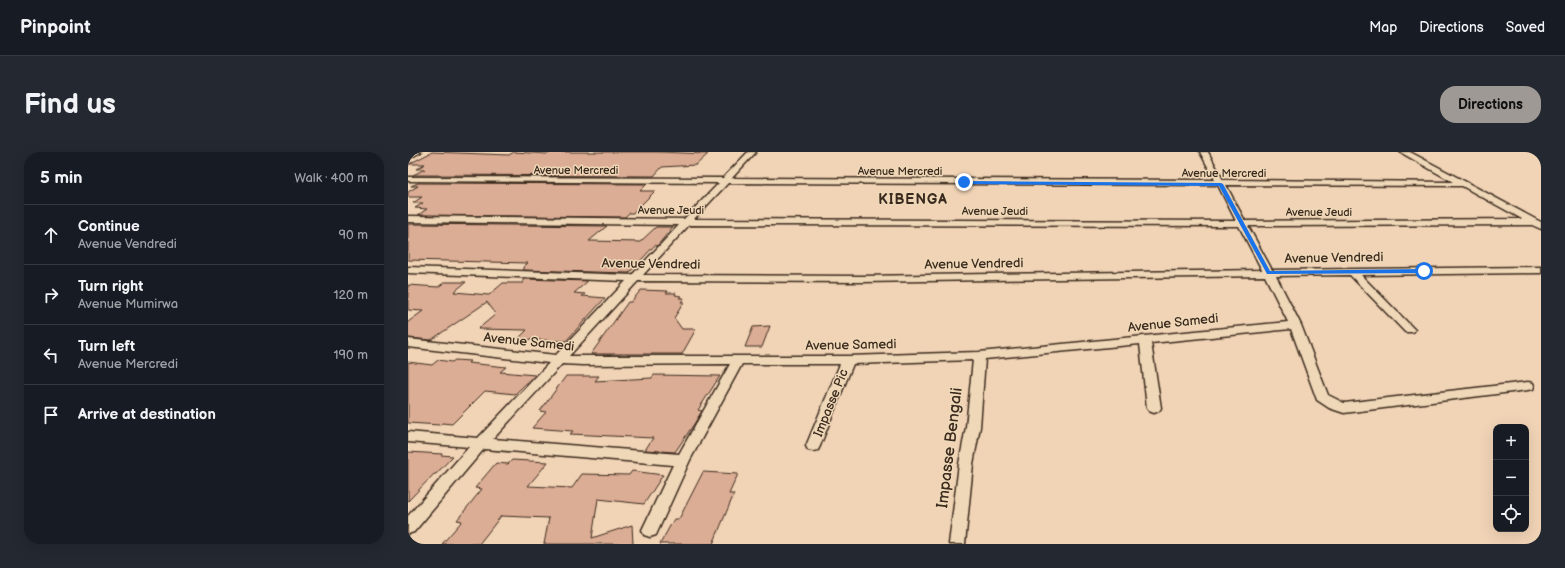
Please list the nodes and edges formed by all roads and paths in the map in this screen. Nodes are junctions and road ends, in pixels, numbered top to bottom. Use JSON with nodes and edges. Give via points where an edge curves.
{"nodes":[{"id":1,"x":418,"y":152,"type":"edge"},
{"id":2,"x":752,"y":152,"type":"edge"},
{"id":3,"x":1204,"y":152,"type":"edge"},
{"id":4,"x":1404,"y":152,"type":"edge"},
{"id":5,"x":408,"y":157,"type":"edge"},
{"id":6,"x":408,"y":179,"type":"edge"},
{"id":7,"x":725,"y":182,"type":"junction"},
{"id":8,"x":1221,"y":184,"type":"junction"},
{"id":9,"x":1464,"y":184,"type":"junction"},
{"id":10,"x":408,"y":219,"type":"edge"},
{"id":11,"x":687,"y":222,"type":"junction"},
{"id":12,"x":1242,"y":224,"type":"junction"},
{"id":13,"x":1537,"y":224,"type":"edge"},
{"id":14,"x":408,"y":270,"type":"edge"},
{"id":15,"x":1541,"y":270,"type":"edge"},
{"id":16,"x":1353,"y":272,"type":"junction"},
{"id":17,"x":1268,"y":273,"type":"junction"},
{"id":18,"x":634,"y":278,"type":"junction"},
{"id":19,"x":1295,"y":325,"type":"junction"},
{"id":20,"x":1409,"y":330,"type":"dead end"},
{"id":21,"x":1145,"y":340,"type":"junction"},
{"id":22,"x":408,"y":342,"type":"edge"},
{"id":23,"x":979,"y":356,"type":"junction"},
{"id":24,"x":560,"y":360,"type":"junction"},
{"id":25,"x":848,"y":360,"type":"junction"},
{"id":26,"x":738,"y":361,"type":"junction"},
{"id":27,"x":1528,"y":386,"type":"dead end"},
{"id":28,"x":1154,"y":408,"type":"dead end"},
{"id":29,"x":408,"y":437,"type":"edge"},
{"id":30,"x":482,"y":442,"type":"junction"},
{"id":31,"x":814,"y":446,"type":"dead end"},
{"id":32,"x":683,"y":460,"type":"junction"},
{"id":33,"x":408,"y":527,"type":"edge"},
{"id":34,"x":650,"y":530,"type":"dead end"},
{"id":35,"x":957,"y":544,"type":"edge"}],
"edges":[{"from":1,"to":5,"type":"street"},
{"from":2,"to":7,"type":"street"},
{"from":3,"to":8,"type":"street"},
{"from":4,"to":9,"type":"street"},
{"from":6,"to":7,"type":"street","name":"Avenue Mercredi"},
{"from":7,"to":8,"type":"street","name":"Avenue Mercredi"},
{"from":7,"to":11,"type":"street"},
{"from":8,"to":9,"type":"street","name":"Avenue Mercredi"},
{"from":8,"to":12,"type":"street"},
{"from":9,"to":13,"type":"street"},
{"from":10,"to":11,"type":"street","name":"Avenue Jeudi"},
{"from":11,"to":12,"type":"street","name":"Avenue Jeudi"},
{"from":11,"to":18,"type":"street"},
{"from":12,"to":13,"type":"street","name":"Avenue Jeudi"},
{"from":12,"to":17,"type":"street"},
{"from":14,"to":18,"type":"street","name":"Avenue Vendredi"},
{"from":15,"to":16,"type":"street","name":"Avenue Vendredi"},
{"from":16,"to":17,"type":"street","name":"Avenue Vendredi"},
{"from":16,"to":20,"type":"street"},
{"from":17,"to":18,"type":"street","name":"Avenue Vendredi","via":[[951,279]]},
{"from":17,"to":19,"type":"street"},
{"from":18,"to":24,"type":"street"},
{"from":19,"to":21,"type":"street","name":"Avenue Samedi"},
{"from":19,"to":27,"type":"street","via":[[1322,396],[1334,405],[1344,408]]},
{"from":21,"to":23,"type":"street","name":"Avenue Samedi"},
{"from":21,"to":28,"type":"street"},
{"from":22,"to":24,"type":"street","name":"Avenue Samedi"},
{"from":23,"to":25,"type":"street","name":"Avenue Samedi"},
{"from":23,"to":35,"type":"street","name":"Impasse Bengali","via":[[973,427]]},
{"from":24,"to":26,"type":"street","name":"Avenue Samedi"},
{"from":24,"to":30,"type":"street"},
{"from":25,"to":26,"type":"street","name":"Avenue Samedi"},
{"from":25,"to":31,"type":"street","name":"Impasse Pic"},
{"from":26,"to":32,"type":"street"},
{"from":29,"to":30,"type":"street"},
{"from":30,"to":32,"type":"street"},
{"from":30,"to":33,"type":"street"},
{"from":32,"to":34,"type":"street"}]}
